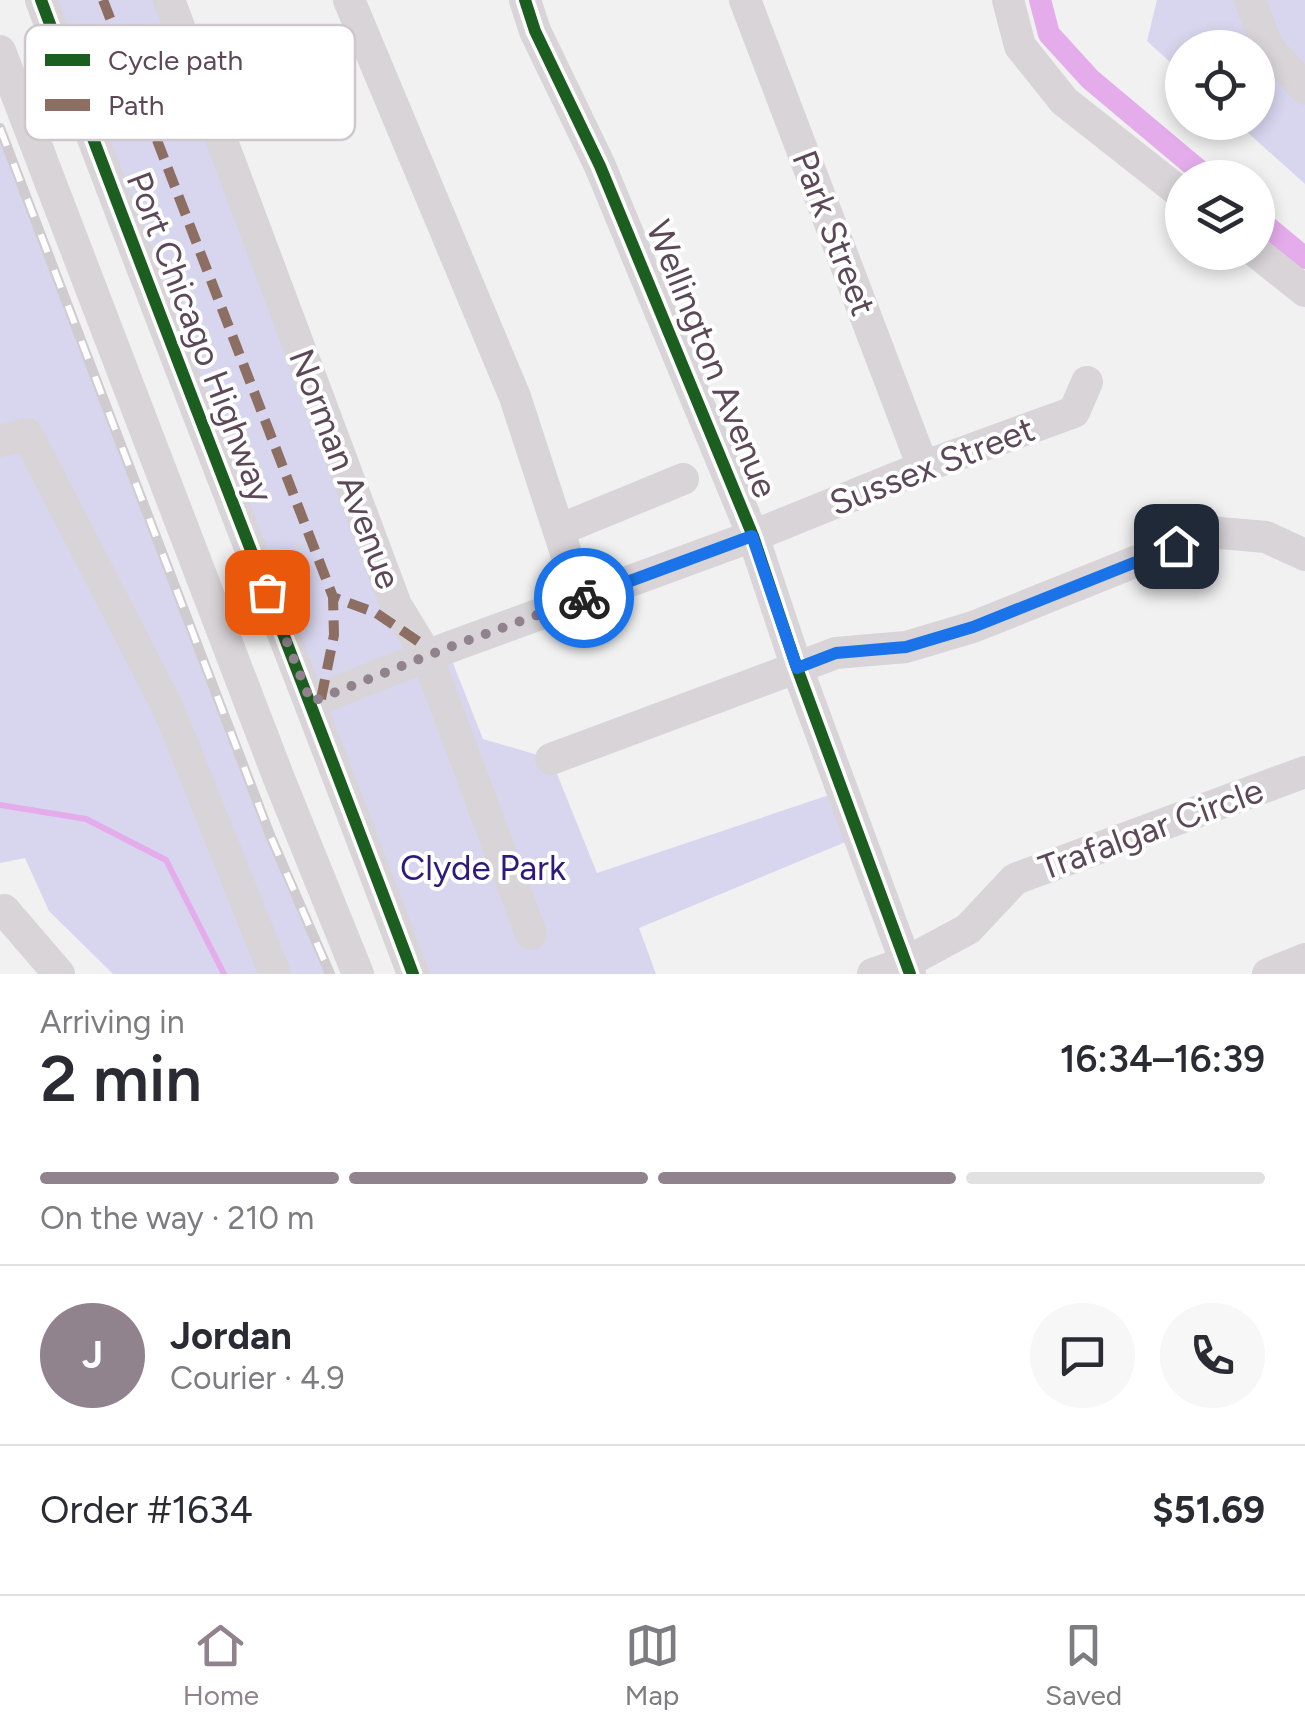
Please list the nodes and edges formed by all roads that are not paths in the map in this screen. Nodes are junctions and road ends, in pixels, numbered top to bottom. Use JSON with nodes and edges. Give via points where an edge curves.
{"nodes":[{"id":1,"x":41,"y":0,"type":"edge"},
{"id":2,"x":169,"y":0,"type":"edge"},
{"id":3,"x":349,"y":0,"type":"edge"},
{"id":4,"x":524,"y":0,"type":"edge"},
{"id":5,"x":745,"y":0,"type":"edge"},
{"id":6,"x":1008,"y":0,"type":"edge"},
{"id":7,"x":1250,"y":0,"type":"edge"},
{"id":8,"x":50,"y":25,"type":"edge"},
{"id":9,"x":178,"y":25,"type":"edge"},
{"id":10,"x":0,"y":51,"type":"edge"},
{"id":11,"x":1305,"y":89,"type":"edge"},
{"id":12,"x":25,"y":116,"type":"edge"},
{"id":13,"x":34,"y":140,"type":"edge"},
{"id":14,"x":93,"y":140,"type":"edge"},
{"id":15,"x":222,"y":140,"type":"edge"},
{"id":16,"x":1165,"y":180,"type":"edge"},
{"id":17,"x":1275,"y":267,"type":"edge"},
{"id":18,"x":1305,"y":291,"type":"edge"},
{"id":19,"x":179,"y":369,"type":"junction"},
{"id":20,"x":1087,"y":382,"type":"dead end"},
{"id":21,"x":128,"y":386,"type":"junction"},
{"id":22,"x":0,"y":441,"type":"edge"},
{"id":23,"x":923,"y":466,"type":"junction"},
{"id":24,"x":683,"y":479,"type":"dead end"},
{"id":25,"x":559,"y":530,"type":"junction"},
{"id":26,"x":752,"y":536,"type":"junction"},
{"id":27,"x":1305,"y":555,"type":"edge"},
{"id":28,"x":582,"y":600,"type":"junction"},
{"id":29,"x":427,"y":656,"type":"junction"},
{"id":30,"x":797,"y":668,"type":"junction"},
{"id":31,"x":311,"y":702,"type":"junction"},
{"id":32,"x":551,"y":759,"type":"dead end"},
{"id":33,"x":1305,"y":772,"type":"edge"},
{"id":34,"x":0,"y":911,"type":"edge"},
{"id":35,"x":530,"y":934,"type":"dead end"},
{"id":36,"x":1305,"y":958,"type":"edge"},
{"id":37,"x":907,"y":968,"type":"edge"},
{"id":38,"x":59,"y":974,"type":"edge"},
{"id":39,"x":275,"y":974,"type":"edge"},
{"id":40,"x":358,"y":974,"type":"edge"},
{"id":41,"x":414,"y":974,"type":"edge"},
{"id":42,"x":873,"y":974,"type":"edge"},
{"id":43,"x":1268,"y":974,"type":"edge"}],
"edges":[{"from":1,"to":8,"type":"street","name":"Port Chicago Highway"},
{"from":2,"to":9,"type":"street","name":"Norman Avenue"},
{"from":3,"to":25,"type":"street","via":[[516,397]]},
{"from":4,"to":26,"type":"street","name":"Wellington Avenue"},
{"from":5,"to":23,"type":"street","name":"Park Street"},
{"from":6,"to":16,"type":"street","via":[[1020,46],[1064,100]]},
{"from":7,"to":11,"type":"street","via":[[1267,46]]},
{"from":10,"to":12,"type":"street"},
{"from":13,"to":21,"type":"street"},
{"from":14,"to":19,"type":"street","name":"Port Chicago Highway"},
{"from":15,"to":29,"type":"street","name":"Norman Avenue","via":[[396,605]]},
{"from":17,"to":18,"type":"street"},
{"from":19,"to":21,"type":"street"},
{"from":19,"to":31,"type":"street","name":"Port Chicago Highway"},
{"from":20,"to":23,"type":"street","name":"Sussex Street","via":[[1074,412]]},
{"from":21,"to":40,"type":"street"},
{"from":22,"to":39,"type":"street","via":[[26,434],[168,708]]},
{"from":23,"to":26,"type":"street","name":"Sussex Street"},
{"from":24,"to":25,"type":"street"},
{"from":25,"to":28,"type":"street"},
{"from":26,"to":28,"type":"street","name":"Sussex Street"},
{"from":26,"to":30,"type":"street","name":"Wellington Avenue"},
{"from":27,"to":30,"type":"street","via":[[1266,536],[1210,532],[973,627],[906,647],[836,653]]},
{"from":28,"to":29,"type":"street","name":"Sussex Street"},
{"from":29,"to":31,"type":"street","name":"Sussex Street"},
{"from":29,"to":35,"type":"street","name":"Norman Avenue"},
{"from":30,"to":32,"type":"street"},
{"from":30,"to":37,"type":"street","name":"Wellington Avenue"},
{"from":31,"to":41,"type":"street","name":"Port Chicago Highway"},
{"from":33,"to":37,"type":"street","name":"Trafalgar Circle","via":[[1015,879],[968,929]]},
{"from":34,"to":38,"type":"street"},
{"from":36,"to":43,"type":"street"},
{"from":37,"to":42,"type":"street","name":"Trafalgar Circle"}]}
